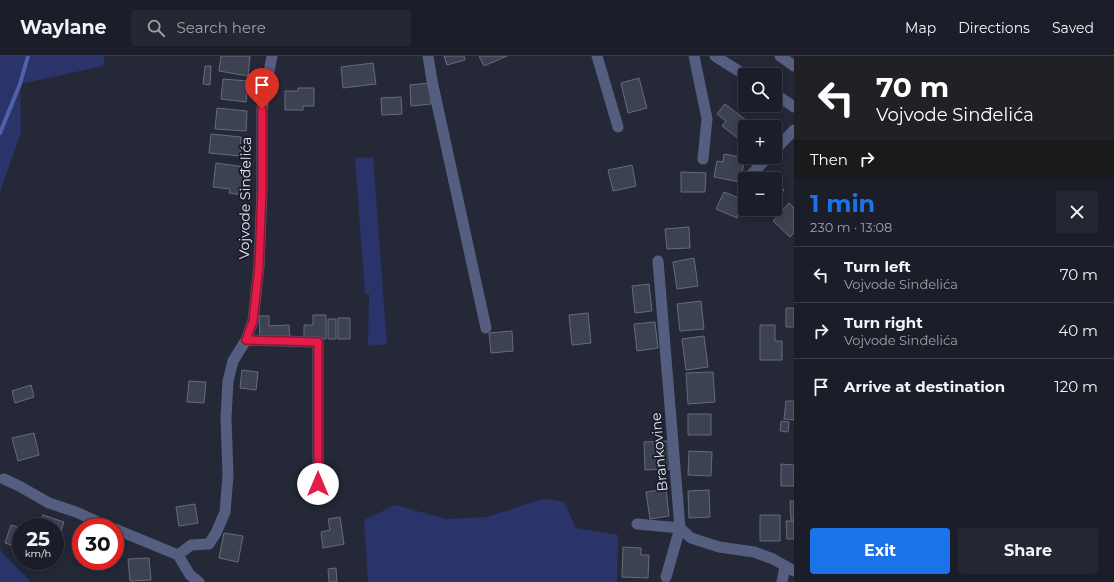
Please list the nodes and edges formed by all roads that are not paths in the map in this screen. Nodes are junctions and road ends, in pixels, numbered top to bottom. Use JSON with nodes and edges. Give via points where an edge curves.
{"nodes":[{"id":1,"x":272,"y":56,"type":"edge"},
{"id":2,"x":428,"y":56,"type":"edge"},
{"id":3,"x":597,"y":56,"type":"edge"},
{"id":4,"x":694,"y":56,"type":"edge"},
{"id":5,"x":715,"y":56,"type":"edge"},
{"id":6,"x":780,"y":56,"type":"edge"},
{"id":7,"x":794,"y":66,"type":"edge"},
{"id":8,"x":738,"y":71,"type":"edge"},
{"id":9,"x":782,"y":99,"type":"edge"},
{"id":10,"x":794,"y":107,"type":"edge"},
{"id":11,"x":618,"y":127,"type":"dead end"},
{"id":12,"x":794,"y":130,"type":"edge"},
{"id":13,"x":782,"y":143,"type":"edge"},
{"id":14,"x":702,"y":159,"type":"dead end"},
{"id":15,"x":761,"y":164,"type":"edge"},
{"id":16,"x":754,"y":172,"type":"edge"},
{"id":17,"x":658,"y":261,"type":"dead end"},
{"id":18,"x":486,"y":328,"type":"dead end"},
{"id":19,"x":246,"y":340,"type":"junction"},
{"id":20,"x":4,"y":479,"type":"dead end"},
{"id":21,"x":318,"y":484,"type":"dead end"},
{"id":22,"x":89,"y":518,"type":"edge"},
{"id":23,"x":637,"y":524,"type":"dead end"},
{"id":24,"x":680,"y":528,"type":"junction"},
{"id":25,"x":124,"y":533,"type":"edge"},
{"id":26,"x":178,"y":555,"type":"junction"},
{"id":27,"x":790,"y":568,"type":"edge"},
{"id":28,"x":666,"y":577,"type":"dead end"},
{"id":29,"x":190,"y":578,"type":"edge"},
{"id":30,"x":199,"y":582,"type":"edge"},
{"id":31,"x":782,"y":582,"type":"edge"}],
"edges":[{"from":1,"to":19,"type":"street","name":"Vojvode Sinđelića","via":[[262,109],[258,274],[253,321]]},
{"from":2,"to":18,"type":"street"},
{"from":3,"to":11,"type":"street"},
{"from":4,"to":14,"type":"street","via":[[707,119]]},
{"from":5,"to":8,"type":"street"},
{"from":6,"to":7,"type":"street"},
{"from":9,"to":10,"type":"street"},
{"from":12,"to":13,"type":"street"},
{"from":15,"to":16,"type":"street"},
{"from":17,"to":24,"type":"street","name":"Brankovine"},
{"from":19,"to":21,"type":"street","via":[[318,342]]},
{"from":19,"to":26,"type":"street","name":"Vojvode Sinđelića","via":[[233,361],[228,381],[228,475],[225,512],[209,544],[191,545]]},
{"from":20,"to":22,"type":"street","via":[[49,503]]},
{"from":23,"to":24,"type":"street"},
{"from":24,"to":27,"type":"street","via":[[691,538],[719,547],[754,552]]},
{"from":24,"to":28,"type":"street"},
{"from":25,"to":26,"type":"street"},
{"from":26,"to":29,"type":"street"},
{"from":27,"to":31,"type":"street"},
{"from":29,"to":30,"type":"street"}]}
